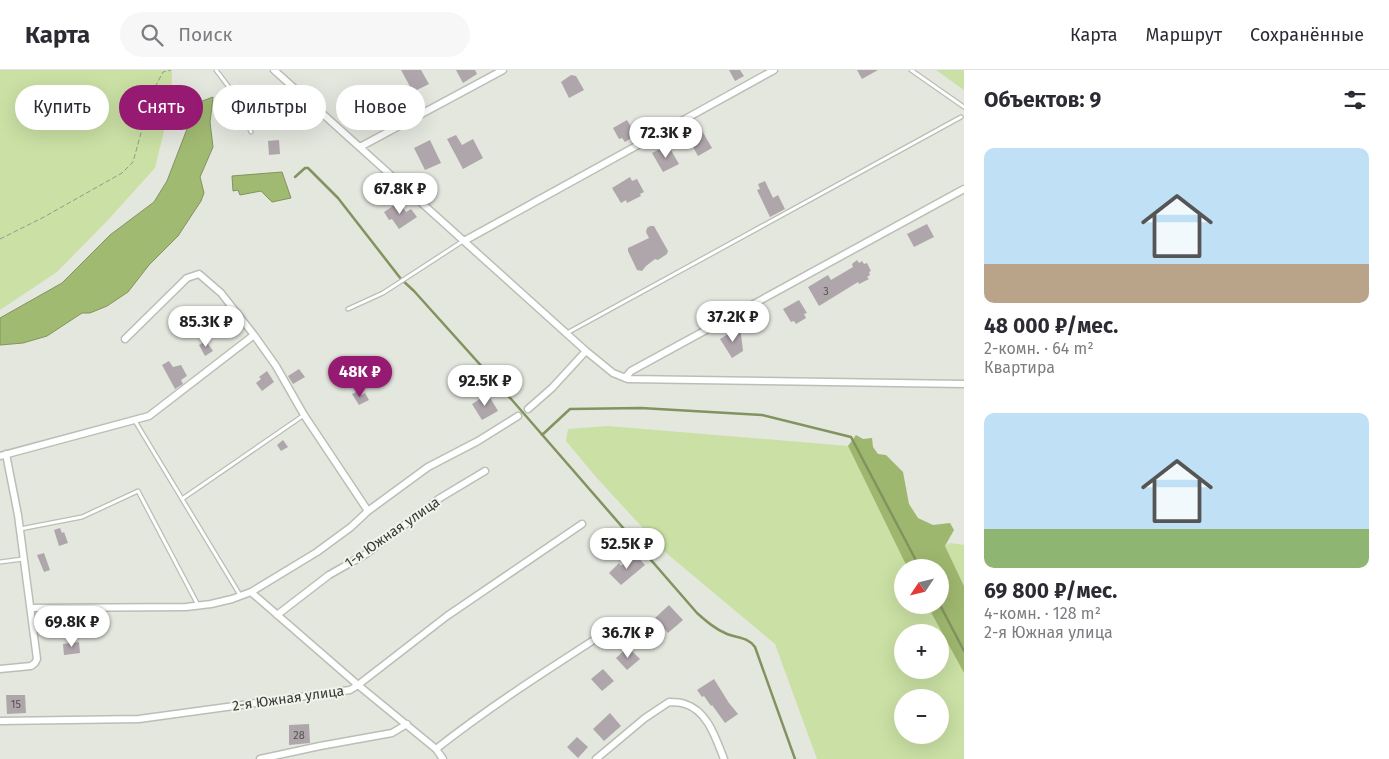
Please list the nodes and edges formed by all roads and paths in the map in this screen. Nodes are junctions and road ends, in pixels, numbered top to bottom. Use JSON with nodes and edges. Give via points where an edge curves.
{"nodes":[{"id":1,"x":171,"y":70,"type":"edge"},
{"id":2,"x":216,"y":70,"type":"edge"},
{"id":3,"x":274,"y":70,"type":"edge"},
{"id":4,"x":503,"y":70,"type":"edge"},
{"id":5,"x":774,"y":70,"type":"edge"},
{"id":6,"x":911,"y":70,"type":"edge"},
{"id":7,"x":964,"y":107,"type":"edge"},
{"id":8,"x":961,"y":116,"type":"dead end"},
{"id":9,"x":251,"y":132,"type":"dead end"},
{"id":10,"x":360,"y":147,"type":"junction"},
{"id":11,"x":964,"y":189,"type":"edge"},
{"id":12,"x":0,"y":239,"type":"edge"},
{"id":13,"x":464,"y":241,"type":"junction"},
{"id":14,"x":348,"y":309,"type":"dead end"},
{"id":15,"x":566,"y":333,"type":"junction"},
{"id":16,"x":254,"y":335,"type":"junction"},
{"id":17,"x":125,"y":339,"type":"dead end"},
{"id":18,"x":586,"y":351,"type":"junction"},
{"id":19,"x":625,"y":378,"type":"junction"},
{"id":20,"x":964,"y":384,"type":"edge"},
{"id":21,"x":528,"y":409,"type":"dead end"},
{"id":22,"x":304,"y":415,"type":"junction"},
{"id":23,"x":518,"y":416,"type":"dead end"},
{"id":24,"x":134,"y":421,"type":"junction"},
{"id":25,"x":3,"y":455,"type":"edge"},
{"id":26,"x":485,"y":471,"type":"dead end"},
{"id":27,"x":182,"y":499,"type":"junction"},
{"id":28,"x":368,"y":511,"type":"junction"},
{"id":29,"x":582,"y":524,"type":"dead end"},
{"id":30,"x":19,"y":529,"type":"junction"},
{"id":31,"x":23,"y":559,"type":"junction"},
{"id":32,"x":0,"y":562,"type":"edge"},
{"id":33,"x":251,"y":592,"type":"junction"},
{"id":34,"x":240,"y":596,"type":"junction"},
{"id":35,"x":199,"y":606,"type":"junction"},
{"id":36,"x":30,"y":608,"type":"junction"},
{"id":37,"x":277,"y":615,"type":"junction"},
{"id":38,"x":600,"y":636,"type":"dead end"},
{"id":39,"x":0,"y":669,"type":"edge"},
{"id":40,"x":358,"y":685,"type":"junction"},
{"id":41,"x":0,"y":721,"type":"edge"},
{"id":42,"x":407,"y":724,"type":"junction"},
{"id":43,"x":436,"y":749,"type":"junction"},
{"id":44,"x":260,"y":759,"type":"edge"},
{"id":45,"x":443,"y":759,"type":"edge"},
{"id":46,"x":596,"y":759,"type":"edge"},
{"id":47,"x":724,"y":759,"type":"edge"}],
"edges":[{"from":1,"to":12,"type":"path","via":[[163,72],[152,93],[134,162],[122,173]]},
{"from":2,"to":9,"type":"lane","via":[[238,99]]},
{"from":3,"to":10,"type":"street"},
{"from":4,"to":10,"type":"street"},
{"from":5,"to":13,"type":"street"},
{"from":6,"to":7,"type":"lane"},
{"from":8,"to":15,"type":"lane"},
{"from":10,"to":13,"type":"street"},
{"from":11,"to":19,"type":"street","via":[[637,368]]},
{"from":13,"to":14,"type":"lane","via":[[383,293]]},
{"from":13,"to":15,"type":"street"},
{"from":15,"to":18,"type":"street"},
{"from":16,"to":17,"type":"street","via":[[221,293],[198,274],[187,278]]},
{"from":16,"to":22,"type":"street"},
{"from":16,"to":24,"type":"street","via":[[149,416]]},
{"from":18,"to":19,"type":"street","via":[[613,373]]},
{"from":18,"to":21,"type":"street"},
{"from":19,"to":20,"type":"street"},
{"from":22,"to":27,"type":"lane"},
{"from":22,"to":28,"type":"street"},
{"from":23,"to":28,"type":"street","via":[[428,467]]},
{"from":24,"to":25,"type":"street"},
{"from":24,"to":27,"type":"lane"},
{"from":25,"to":30,"type":"street"},
{"from":26,"to":37,"type":"street","name":"1-я Южная улица","via":[[440,498]]},
{"from":27,"to":34,"type":"lane"},
{"from":28,"to":33,"type":"street","via":[[317,552]]},
{"from":29,"to":40,"type":"street","name":"2-я Южная улица","via":[[447,616]]},
{"from":30,"to":31,"type":"street"},
{"from":30,"to":35,"type":"lane","via":[[82,517],[138,491]]},
{"from":31,"to":32,"type":"lane"},
{"from":31,"to":36,"type":"street"},
{"from":33,"to":34,"type":"street"},
{"from":33,"to":37,"type":"street"},
{"from":34,"to":35,"type":"street"},
{"from":35,"to":36,"type":"street"},
{"from":36,"to":39,"type":"street","via":[[37,659],[27,667]]},
{"from":37,"to":40,"type":"street"},
{"from":38,"to":43,"type":"street","via":[[540,674]]},
{"from":40,"to":41,"type":"street","name":"2-я Южная улица","via":[[350,690],[139,719]]},
{"from":40,"to":42,"type":"street"},
{"from":42,"to":43,"type":"street"},
{"from":42,"to":44,"type":"street","via":[[392,733]]},
{"from":43,"to":45,"type":"street"},
{"from":46,"to":47,"type":"street","via":[[669,702],[686,704],[702,714]]}]}
